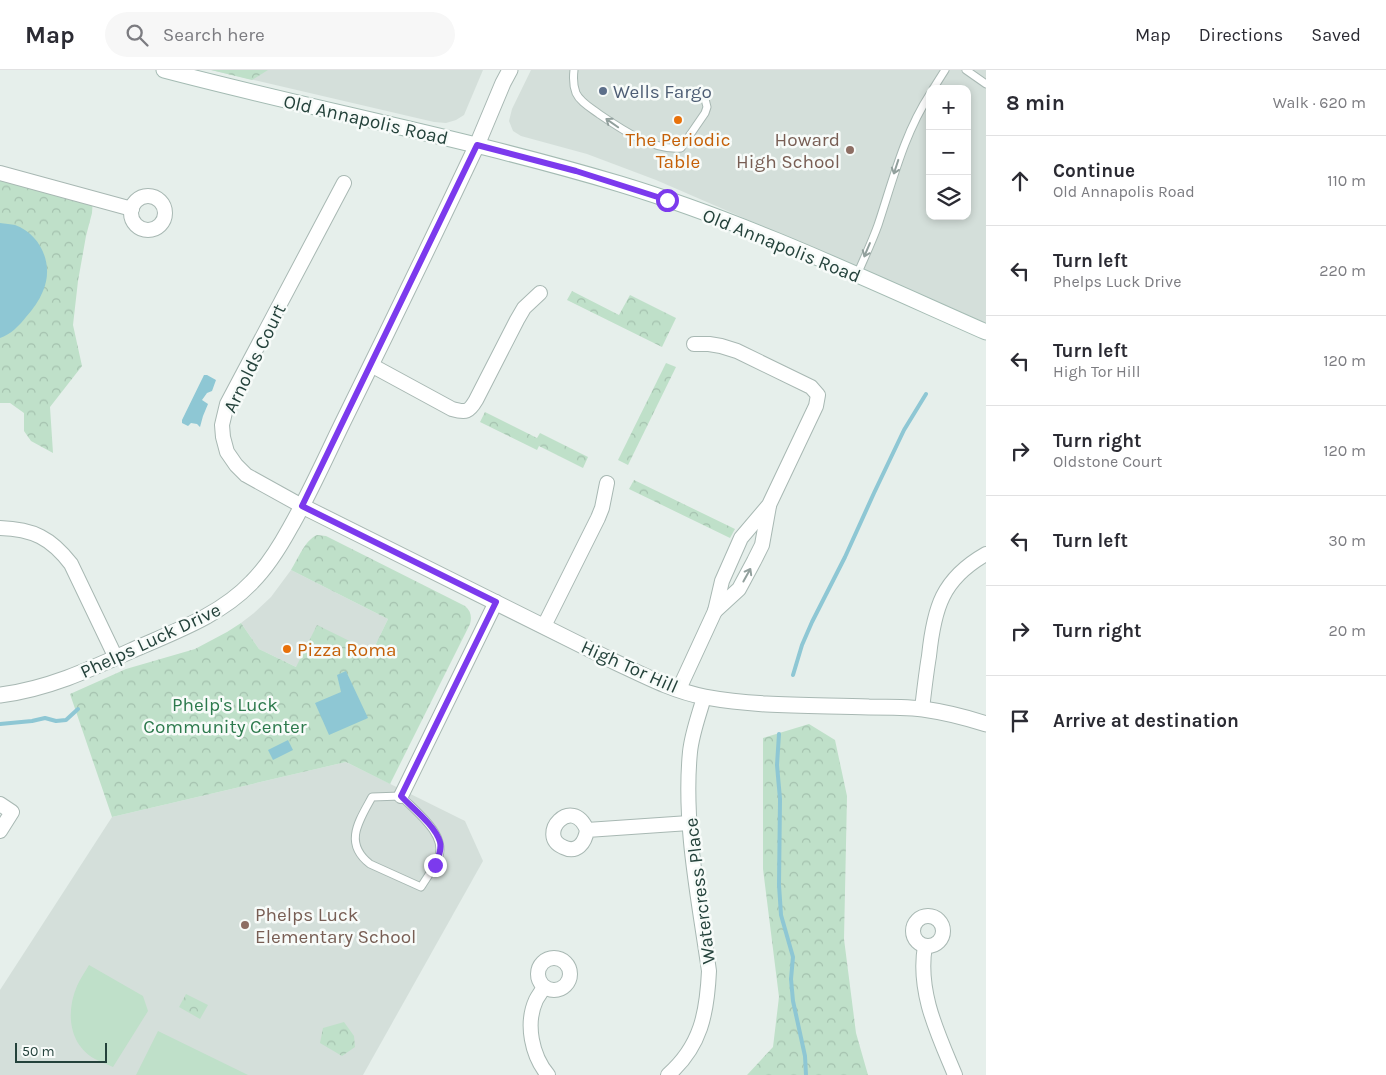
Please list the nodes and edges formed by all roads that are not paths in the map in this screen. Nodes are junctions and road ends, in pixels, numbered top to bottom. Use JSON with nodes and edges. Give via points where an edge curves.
{"nodes":[{"id":1,"x":164,"y":70,"type":"edge"},
{"id":2,"x":510,"y":70,"type":"edge"},
{"id":3,"x":574,"y":70,"type":"edge"},
{"id":4,"x":945,"y":70,"type":"edge"},
{"id":5,"x":966,"y":70,"type":"edge"},
{"id":6,"x":986,"y":84,"type":"edge"},
{"id":7,"x":936,"y":85,"type":"edge"},
{"id":8,"x":704,"y":95,"type":"dead end"},
{"id":9,"x":926,"y":101,"type":"edge"},
{"id":10,"x":477,"y":145,"type":"junction"},
{"id":11,"x":0,"y":173,"type":"edge"},
{"id":12,"x":344,"y":183,"type":"dead end"},
{"id":13,"x":132,"y":209,"type":"dead end"},
{"id":14,"x":857,"y":275,"type":"junction"},
{"id":15,"x":540,"y":293,"type":"dead end"},
{"id":16,"x":986,"y":332,"type":"edge"},
{"id":17,"x":694,"y":344,"type":"dead end"},
{"id":18,"x":371,"y":365,"type":"junction"},
{"id":19,"x":607,"y":483,"type":"dead end"},
{"id":20,"x":769,"y":505,"type":"junction"},
{"id":21,"x":302,"y":506,"type":"junction"},
{"id":22,"x":0,"y":528,"type":"edge"},
{"id":23,"x":986,"y":554,"type":"edge"},
{"id":24,"x":496,"y":602,"type":"junction"},
{"id":25,"x":714,"y":611,"type":"junction"},
{"id":26,"x":544,"y":626,"type":"junction"},
{"id":27,"x":116,"y":658,"type":"junction"},
{"id":28,"x":679,"y":689,"type":"junction"},
{"id":29,"x":0,"y":695,"type":"edge"},
{"id":30,"x":704,"y":697,"type":"junction"},
{"id":31,"x":922,"y":709,"type":"junction"},
{"id":32,"x":986,"y":724,"type":"edge"},
{"id":33,"x":401,"y":796,"type":"junction"},
{"id":34,"x":0,"y":804,"type":"edge"},
{"id":35,"x":689,"y":823,"type":"junction"},
{"id":36,"x":587,"y":830,"type":"dead end"},
{"id":37,"x":0,"y":831,"type":"edge"},
{"id":38,"x":925,"y":946,"type":"dead end"},
{"id":39,"x":544,"y":987,"type":"dead end"},
{"id":40,"x":548,"y":1075,"type":"edge"},
{"id":41,"x":668,"y":1075,"type":"edge"},
{"id":42,"x":955,"y":1075,"type":"edge"}],
"edges":[{"from":1,"to":10,"type":"street","name":"Old Annapolis Road"},
{"from":2,"to":10,"type":"street","name":"Phelps Luck Drive"},
{"from":8,"to":3,"type":"lane","one_way":true,"via":[[707,102],[705,113],[681,148],[673,149],[625,132],[586,104],[577,94]]},
{"from":4,"to":7,"type":"lane"},
{"from":5,"to":6,"type":"lane"},
{"from":9,"to":14,"type":"lane","one_way":true,"via":[[904,144],[877,228]]},
{"from":10,"to":14,"type":"street","name":"Old Annapolis Road","via":[[567,168],[667,200]]},
{"from":10,"to":18,"type":"street","name":"Phelps Luck Drive"},
{"from":11,"to":13,"type":"street"},
{"from":12,"to":21,"type":"street","name":"Arnolds Court","via":[[227,404],[222,426],[227,452],[236,465],[246,475]]},
{"from":14,"to":16,"type":"street","name":"Old Annapolis Road"},
{"from":15,"to":18,"type":"street","via":[[516,320],[476,400],[466,411],[452,409]]},
{"from":17,"to":20,"type":"street","via":[[721,346],[737,352],[811,388],[818,395],[816,406]]},
{"from":18,"to":21,"type":"street","name":"Phelps Luck Drive"},
{"from":19,"to":26,"type":"street","via":[[598,518]]},
{"from":20,"to":25,"type":"street","via":[[741,538],[722,581]]},
{"from":25,"to":20,"type":"street","one_way":true,"via":[[739,589],[754,561],[762,545]]},
{"from":21,"to":24,"type":"street","name":"High Tor Hill"},
{"from":21,"to":27,"type":"street","name":"Phelps Luck Drive","via":[[266,567],[242,593],[203,618]]},
{"from":22,"to":27,"type":"street","via":[[28,531],[62,552],[71,564]]},
{"from":23,"to":31,"type":"street","via":[[959,573],[940,602],[931,633]]},
{"from":24,"to":26,"type":"street","name":"High Tor Hill"},
{"from":24,"to":33,"type":"street"},
{"from":25,"to":28,"type":"street"},
{"from":26,"to":28,"type":"street","name":"High Tor Hill","via":[[647,677]]},
{"from":27,"to":29,"type":"street","name":"Phelps Luck Drive","via":[[46,686]]},
{"from":28,"to":30,"type":"street","name":"High Tor Hill"},
{"from":30,"to":31,"type":"street","name":"High Tor Hill","via":[[770,704]]},
{"from":30,"to":35,"type":"street","name":"Watercress Place","via":[[690,751]]},
{"from":31,"to":32,"type":"street","name":"High Tor Hill"},
{"from":33,"to":33,"type":"lane","via":[[372,797],[355,832],[357,850],[370,864],[421,887],[440,854],[440,843],[431,826]]},
{"from":34,"to":37,"type":"street","via":[[12,812]]},
{"from":35,"to":36,"type":"street"},
{"from":35,"to":41,"type":"street","name":"Watercress Place","via":[[709,971],[708,990],[706,1008],[695,1041],[686,1057]]},
{"from":38,"to":42,"type":"street","via":[[923,976],[926,994],[936,1030]]},
{"from":39,"to":40,"type":"street","via":[[535,1001],[531,1028],[537,1058]]}]}
